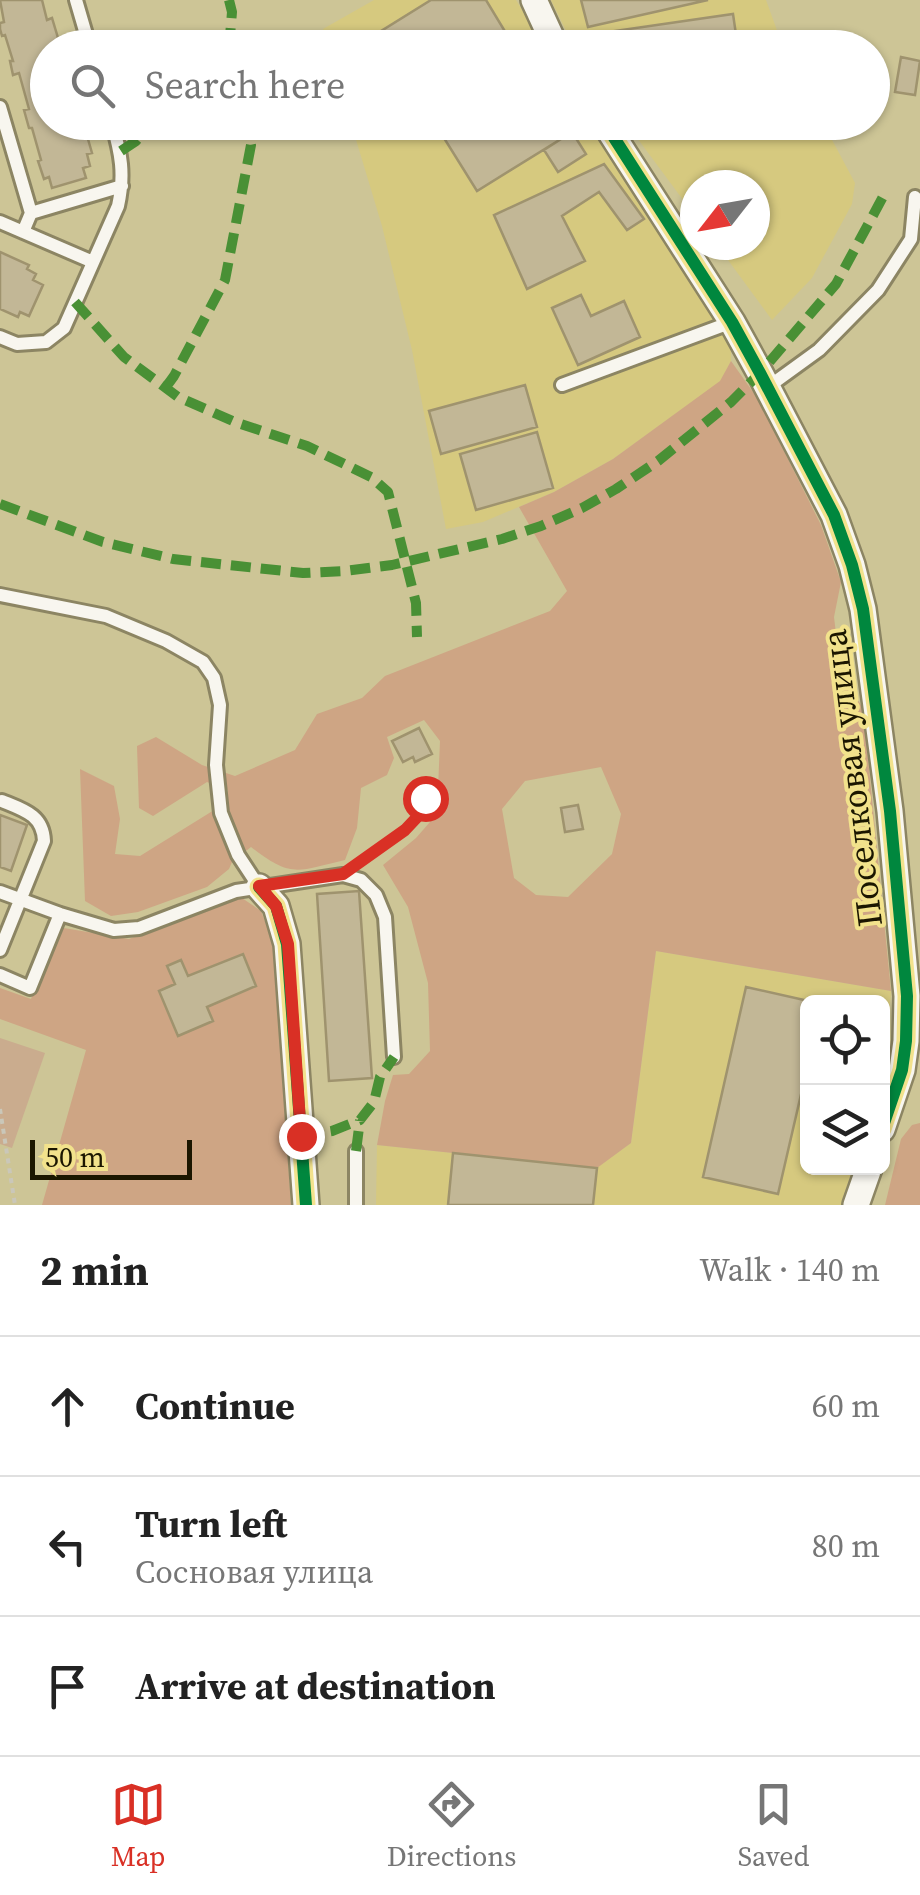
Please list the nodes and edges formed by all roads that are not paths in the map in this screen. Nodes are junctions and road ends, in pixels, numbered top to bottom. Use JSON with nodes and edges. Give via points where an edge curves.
{"nodes":[{"id":1,"x":76,"y":0,"type":"edge"},
{"id":2,"x":534,"y":0,"type":"edge"},
{"id":3,"x":85,"y":30,"type":"edge"},
{"id":4,"x":548,"y":30,"type":"edge"},
{"id":5,"x":0,"y":108,"type":"edge"},
{"id":6,"x":117,"y":140,"type":"edge"},
{"id":7,"x":616,"y":140,"type":"edge"},
{"id":8,"x":122,"y":186,"type":"junction"},
{"id":9,"x":915,"y":196,"type":"dead end"},
{"id":10,"x":31,"y":213,"type":"junction"},
{"id":11,"x":0,"y":222,"type":"edge"},
{"id":12,"x":23,"y":232,"type":"junction"},
{"id":13,"x":93,"y":262,"type":"junction"},
{"id":14,"x":732,"y":322,"type":"junction"},
{"id":15,"x":0,"y":337,"type":"edge"},
{"id":16,"x":17,"y":344,"type":"junction"},
{"id":17,"x":0,"y":354,"type":"edge"},
{"id":18,"x":562,"y":385,"type":"dead end"},
{"id":19,"x":768,"y":388,"type":"junction"},
{"id":20,"x":0,"y":594,"type":"edge"},
{"id":21,"x":2,"y":801,"type":"edge"},
{"id":22,"x":259,"y":886,"type":"junction"},
{"id":23,"x":0,"y":892,"type":"edge"},
{"id":24,"x":22,"y":900,"type":"junction"},
{"id":25,"x":60,"y":914,"type":"junction"},
{"id":26,"x":0,"y":950,"type":"edge"},
{"id":27,"x":0,"y":975,"type":"edge"},
{"id":28,"x":913,"y":1042,"type":"edge"},
{"id":29,"x":394,"y":1057,"type":"dead end"},
{"id":30,"x":890,"y":1105,"type":"edge"},
{"id":31,"x":356,"y":1152,"type":"dead end"},
{"id":32,"x":867,"y":1175,"type":"edge"},
{"id":33,"x":306,"y":1205,"type":"edge"},
{"id":34,"x":356,"y":1205,"type":"edge"},
{"id":35,"x":856,"y":1205,"type":"edge"}],
"edges":[{"from":1,"to":3,"type":"lane"},
{"from":2,"to":4,"type":"street"},
{"from":5,"to":10,"type":"lane"},
{"from":6,"to":8,"type":"lane"},
{"from":7,"to":14,"type":"street","name":"Поселковая улица"},
{"from":8,"to":10,"type":"lane"},
{"from":8,"to":13,"type":"lane"},
{"from":9,"to":19,"type":"lane","via":[[911,238],[878,290],[819,350]]},
{"from":10,"to":12,"type":"lane"},
{"from":11,"to":12,"type":"lane"},
{"from":12,"to":13,"type":"lane"},
{"from":13,"to":16,"type":"lane","via":[[64,328],[46,342]]},
{"from":14,"to":18,"type":"lane"},
{"from":14,"to":19,"type":"street","name":"Поселковая улица"},
{"from":15,"to":16,"type":"lane"},
{"from":16,"to":17,"type":"lane"},
{"from":19,"to":28,"type":"street","name":"Поселковая улица","via":[[834,515],[862,609]]},
{"from":20,"to":22,"type":"lane","via":[[106,616],[203,662],[220,705],[221,813]]},
{"from":21,"to":24,"type":"lane","via":[[28,811],[44,829]]},
{"from":22,"to":25,"type":"lane","via":[[139,928],[114,930]]},
{"from":22,"to":29,"type":"lane","via":[[343,874],[376,895],[385,917]]},
{"from":22,"to":33,"type":"street","via":[[276,906],[288,944]]},
{"from":23,"to":24,"type":"lane"},
{"from":24,"to":25,"type":"lane"},
{"from":24,"to":26,"type":"lane"},
{"from":25,"to":27,"type":"lane","via":[[30,988]]},
{"from":28,"to":30,"type":"street","name":"Поселковая улица"},
{"from":31,"to":34,"type":"lane"},
{"from":32,"to":35,"type":"street"}]}
